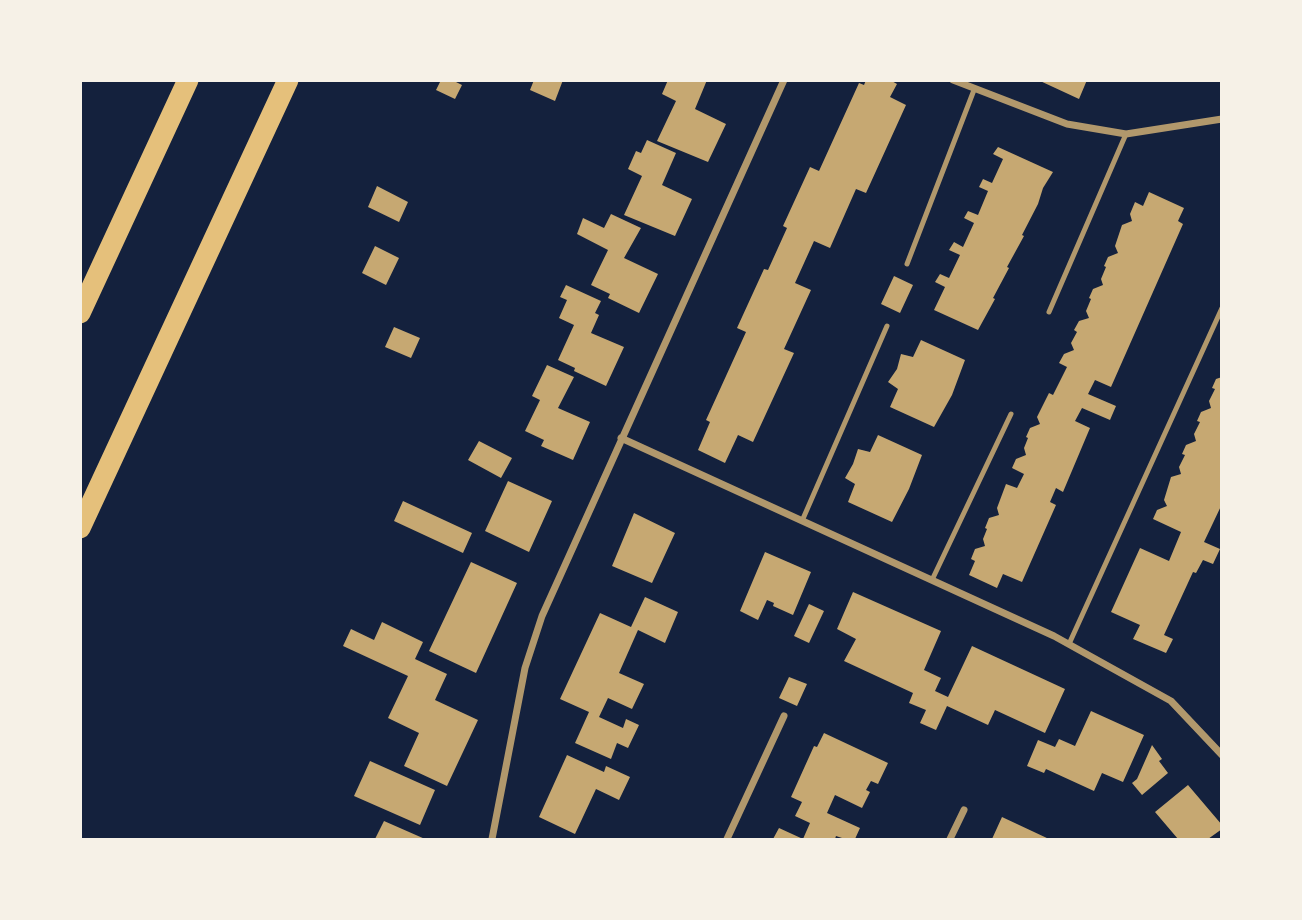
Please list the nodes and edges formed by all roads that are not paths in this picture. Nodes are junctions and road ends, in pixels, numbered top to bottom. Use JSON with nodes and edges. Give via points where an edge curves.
{"nodes":[{"id":1,"x":188,"y":80,"type":"edge"},
{"id":2,"x":288,"y":80,"type":"edge"},
{"id":3,"x":784,"y":80,"type":"edge"},
{"id":4,"x":953,"y":80,"type":"edge"},
{"id":5,"x":974,"y":90,"type":"junction"},
{"id":6,"x":1222,"y":119,"type":"edge"},
{"id":7,"x":1126,"y":134,"type":"junction"},
{"id":8,"x":907,"y":264,"type":"dead end"},
{"id":9,"x":1222,"y":308,"type":"edge"},
{"id":10,"x":1049,"y":312,"type":"dead end"},
{"id":11,"x":80,"y":313,"type":"edge"},
{"id":12,"x":887,"y":326,"type":"dead end"},
{"id":13,"x":1011,"y":414,"type":"dead end"},
{"id":14,"x":621,"y":438,"type":"junction"},
{"id":15,"x":802,"y":521,"type":"junction"},
{"id":16,"x":80,"y":528,"type":"edge"},
{"id":17,"x":932,"y":580,"type":"junction"},
{"id":18,"x":1069,"y":644,"type":"junction"},
{"id":19,"x":784,"y":716,"type":"dead end"},
{"id":20,"x":1222,"y":755,"type":"edge"},
{"id":21,"x":964,"y":810,"type":"dead end"},
{"id":22,"x":492,"y":839,"type":"edge"},
{"id":23,"x":727,"y":839,"type":"edge"},
{"id":24,"x":950,"y":839,"type":"edge"}],
"edges":[{"from":1,"to":11,"type":"highway"},
{"from":2,"to":16,"type":"highway"},
{"from":3,"to":14,"type":"street"},
{"from":4,"to":5,"type":"street"},
{"from":5,"to":7,"type":"street","via":[[1067,124]]},
{"from":5,"to":8,"type":"lane"},
{"from":6,"to":7,"type":"street"},
{"from":7,"to":10,"type":"lane"},
{"from":9,"to":18,"type":"lane"},
{"from":12,"to":15,"type":"lane"},
{"from":13,"to":17,"type":"lane"},
{"from":14,"to":15,"type":"street"},
{"from":14,"to":22,"type":"street","via":[[525,668]]},
{"from":15,"to":17,"type":"street"},
{"from":17,"to":18,"type":"street"},
{"from":18,"to":20,"type":"street","via":[[1171,701]]},
{"from":19,"to":23,"type":"street"},
{"from":21,"to":24,"type":"street"}]}
